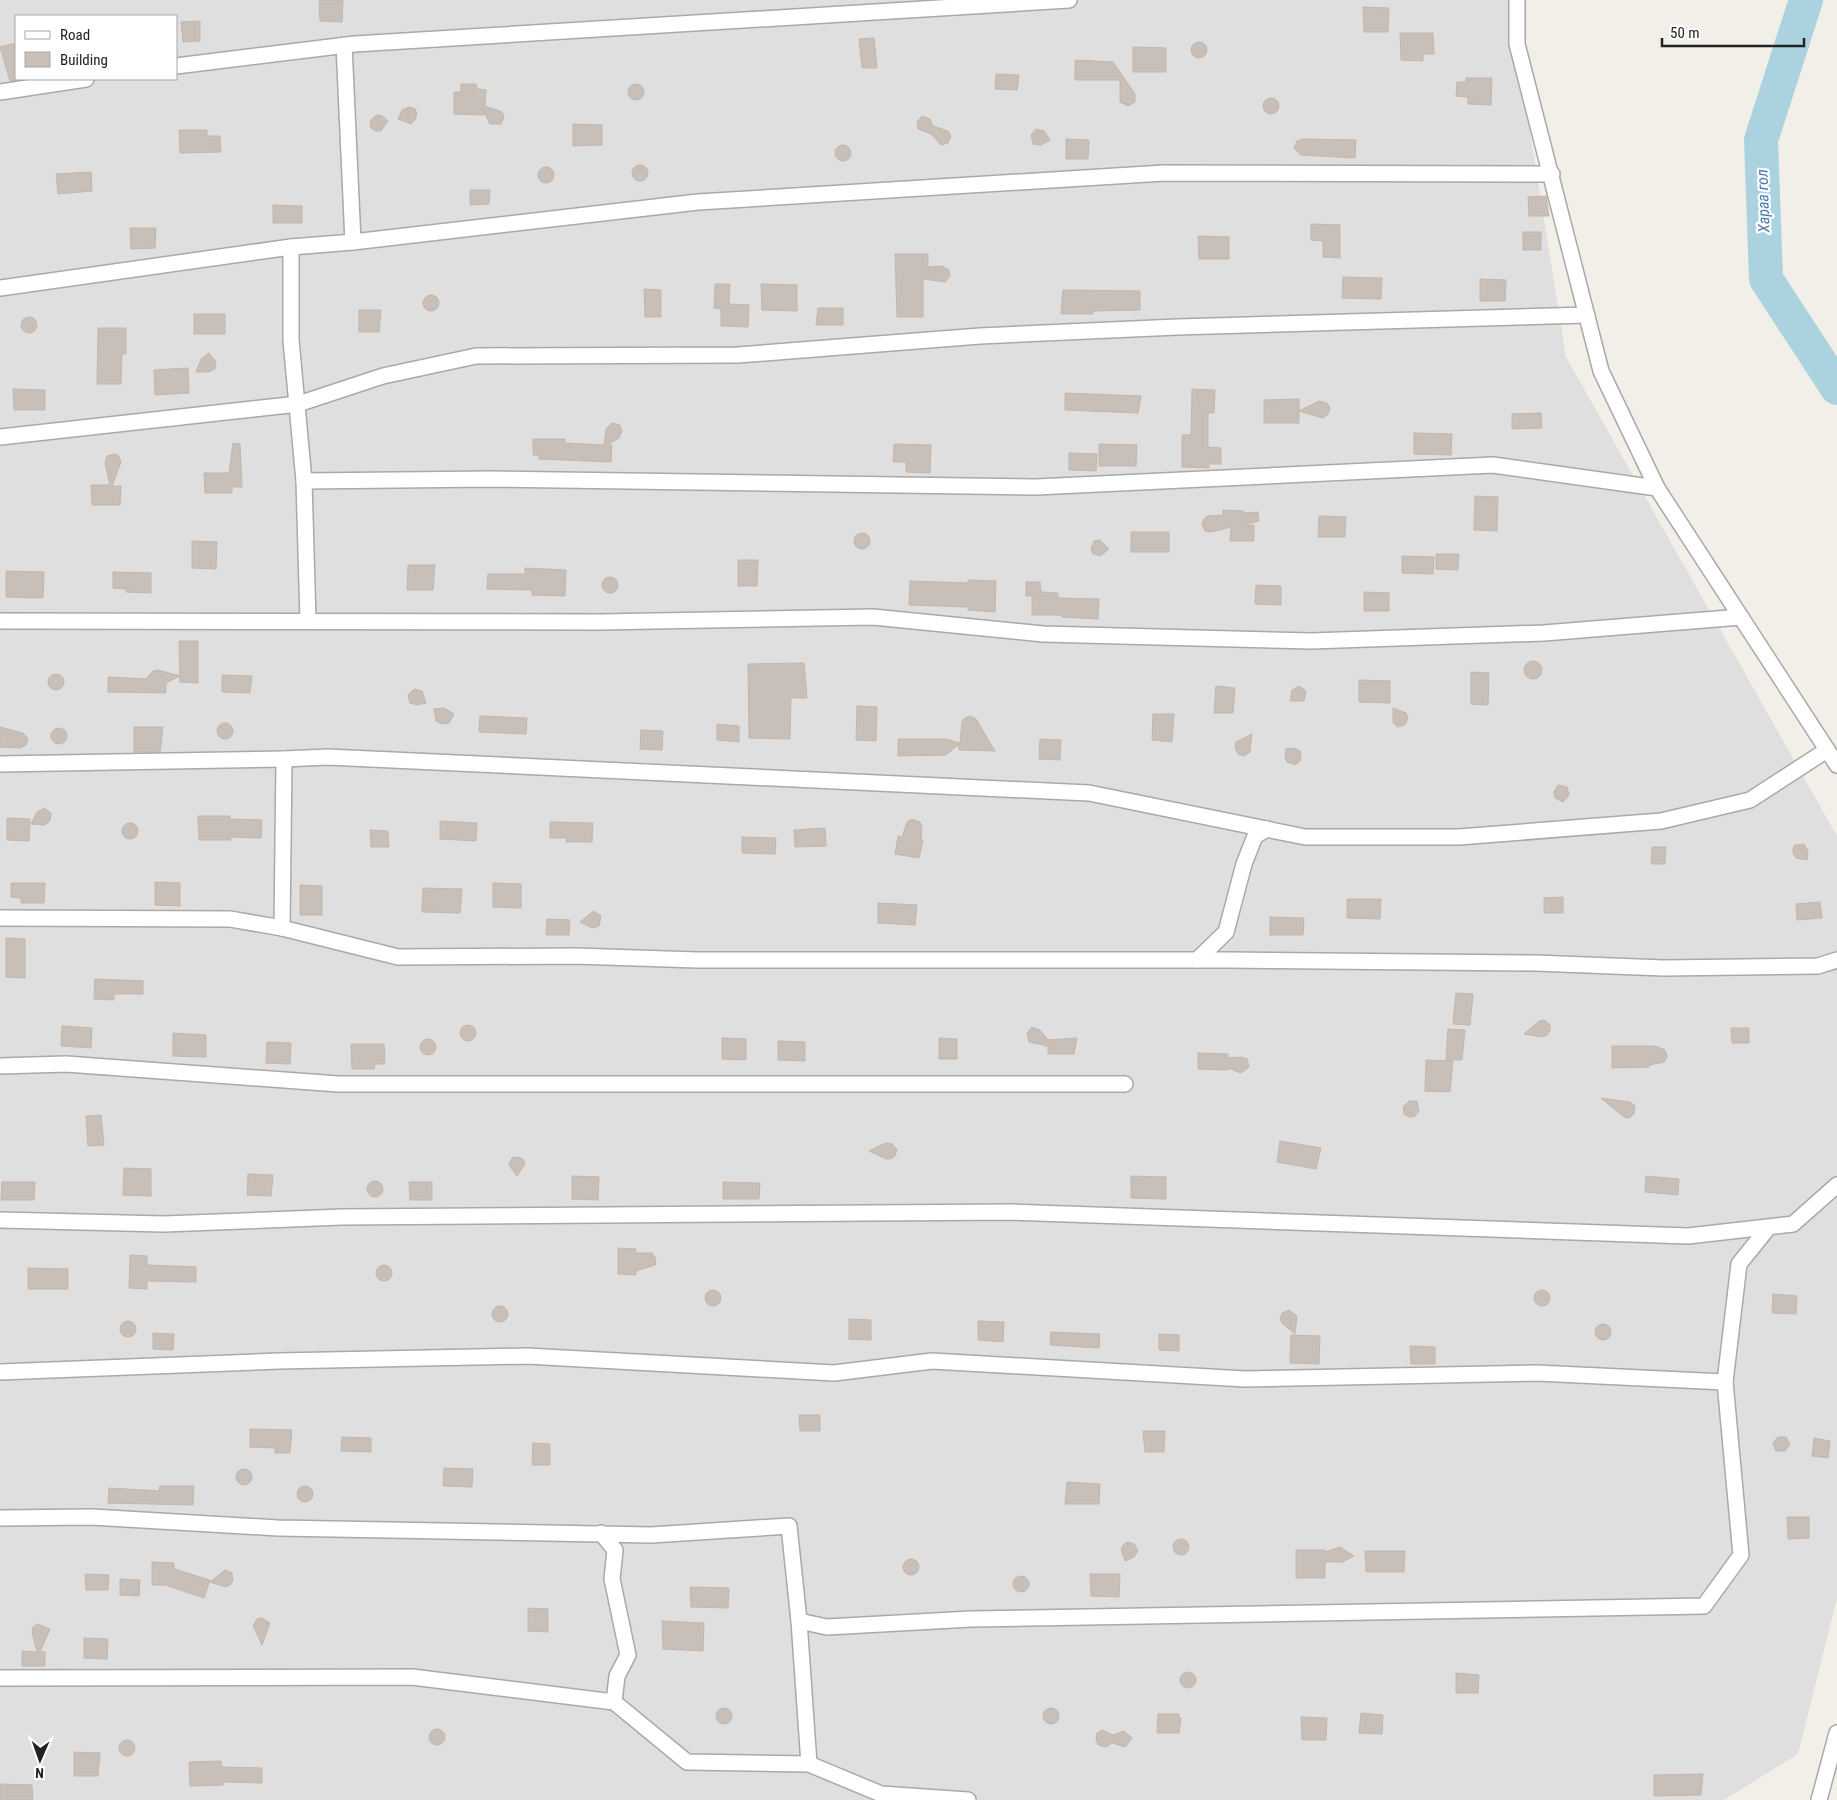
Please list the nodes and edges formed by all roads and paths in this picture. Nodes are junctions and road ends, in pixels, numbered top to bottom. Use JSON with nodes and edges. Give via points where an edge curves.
{"nodes":[{"id":1,"x":1069,"y":0,"type":"edge"},
{"id":2,"x":1516,"y":0,"type":"edge"},
{"id":3,"x":344,"y":45,"type":"junction"},
{"id":4,"x":178,"y":66,"type":"edge"},
{"id":5,"x":79,"y":80,"type":"edge"},
{"id":6,"x":0,"y":92,"type":"edge"},
{"id":7,"x":1552,"y":174,"type":"junction"},
{"id":8,"x":353,"y":242,"type":"junction"},
{"id":9,"x":291,"y":247,"type":"junction"},
{"id":10,"x":0,"y":288,"type":"edge"},
{"id":11,"x":1586,"y":315,"type":"junction"},
{"id":12,"x":298,"y":404,"type":"junction"},
{"id":13,"x":0,"y":437,"type":"edge"},
{"id":14,"x":304,"y":481,"type":"junction"},
{"id":15,"x":1657,"y":488,"type":"junction"},
{"id":16,"x":1741,"y":617,"type":"junction"},
{"id":17,"x":0,"y":621,"type":"edge"},
{"id":18,"x":308,"y":622,"type":"junction"},
{"id":19,"x":1827,"y":750,"type":"junction"},
{"id":20,"x":284,"y":759,"type":"junction"},
{"id":21,"x":0,"y":764,"type":"edge"},
{"id":22,"x":1837,"y":765,"type":"edge"},
{"id":23,"x":1267,"y":829,"type":"junction"},
{"id":24,"x":0,"y":918,"type":"edge"},
{"id":25,"x":282,"y":928,"type":"junction"},
{"id":26,"x":1197,"y":960,"type":"junction"},
{"id":27,"x":1837,"y":960,"type":"edge"},
{"id":28,"x":0,"y":1066,"type":"edge"},
{"id":29,"x":1125,"y":1084,"type":"dead end"},
{"id":30,"x":1837,"y":1184,"type":"edge"},
{"id":31,"x":0,"y":1220,"type":"edge"},
{"id":32,"x":1768,"y":1228,"type":"junction"},
{"id":33,"x":0,"y":1372,"type":"edge"},
{"id":34,"x":1725,"y":1382,"type":"junction"},
{"id":35,"x":0,"y":1518,"type":"edge"},
{"id":36,"x":601,"y":1534,"type":"junction"},
{"id":37,"x":799,"y":1621,"type":"junction"},
{"id":38,"x":0,"y":1678,"type":"edge"},
{"id":39,"x":614,"y":1702,"type":"junction"},
{"id":40,"x":1837,"y":1733,"type":"edge"},
{"id":41,"x":809,"y":1764,"type":"junction"},
{"id":42,"x":968,"y":1800,"type":"edge"},
{"id":43,"x":1819,"y":1800,"type":"edge"}],
"edges":[{"from":1,"to":3,"type":"street"},
{"from":2,"to":7,"type":"street","via":[[1517,44]]},
{"from":3,"to":4,"type":"street"},
{"from":3,"to":8,"type":"street"},
{"from":5,"to":6,"type":"street"},
{"from":7,"to":8,"type":"street","via":[[1164,173],[698,202]]},
{"from":7,"to":11,"type":"street"},
{"from":8,"to":9,"type":"street"},
{"from":9,"to":10,"type":"street"},
{"from":9,"to":12,"type":"street","via":[[291,340]]},
{"from":11,"to":12,"type":"street","via":[[980,336],[738,355],[476,356],[383,376]]},
{"from":11,"to":15,"type":"street","via":[[1601,371]]},
{"from":12,"to":13,"type":"street"},
{"from":12,"to":14,"type":"street"},
{"from":14,"to":15,"type":"street","via":[[490,479],[1036,487],[1493,465]]},
{"from":14,"to":18,"type":"street"},
{"from":15,"to":16,"type":"street"},
{"from":16,"to":18,"type":"street","via":[[1544,633],[1311,641],[1043,634],[872,617],[600,622]]},
{"from":16,"to":19,"type":"street"},
{"from":17,"to":18,"type":"street"},
{"from":19,"to":22,"type":"street"},
{"from":19,"to":23,"type":"street","via":[[1750,800],[1661,821],[1460,837],[1305,837]]},
{"from":20,"to":21,"type":"street"},
{"from":20,"to":23,"type":"street","via":[[328,757],[1089,793]]},
{"from":20,"to":25,"type":"street"},
{"from":23,"to":26,"type":"street","via":[[1256,836],[1244,864],[1226,932]]},
{"from":24,"to":25,"type":"street","via":[[230,919]]},
{"from":25,"to":26,"type":"street","via":[[398,957]]},
{"from":26,"to":27,"type":"street","via":[[1535,963],[1664,968],[1818,966]]},
{"from":28,"to":29,"type":"street","via":[[66,1064],[338,1084]]},
{"from":30,"to":32,"type":"street","via":[[1793,1224]]},
{"from":31,"to":32,"type":"street","via":[[164,1224],[342,1217],[1012,1212],[1688,1236]]},
{"from":32,"to":34,"type":"street","via":[[1739,1264]]},
{"from":33,"to":34,"type":"street","via":[[279,1361],[527,1356],[834,1373],[932,1361],[1245,1379],[1537,1374]]},
{"from":34,"to":37,"type":"street","via":[[1741,1555],[1704,1606],[981,1618],[827,1627]]},
{"from":35,"to":36,"type":"street","via":[[92,1517],[278,1528]]},
{"from":36,"to":37,"type":"street","via":[[652,1535],[789,1526]]},
{"from":36,"to":39,"type":"street","via":[[616,1550],[612,1580],[628,1655],[617,1676]]},
{"from":37,"to":41,"type":"street"},
{"from":38,"to":39,"type":"street","via":[[412,1676]]},
{"from":39,"to":41,"type":"street","via":[[687,1762]]},
{"from":40,"to":43,"type":"street"},
{"from":41,"to":42,"type":"street","via":[[881,1794]]}]}
